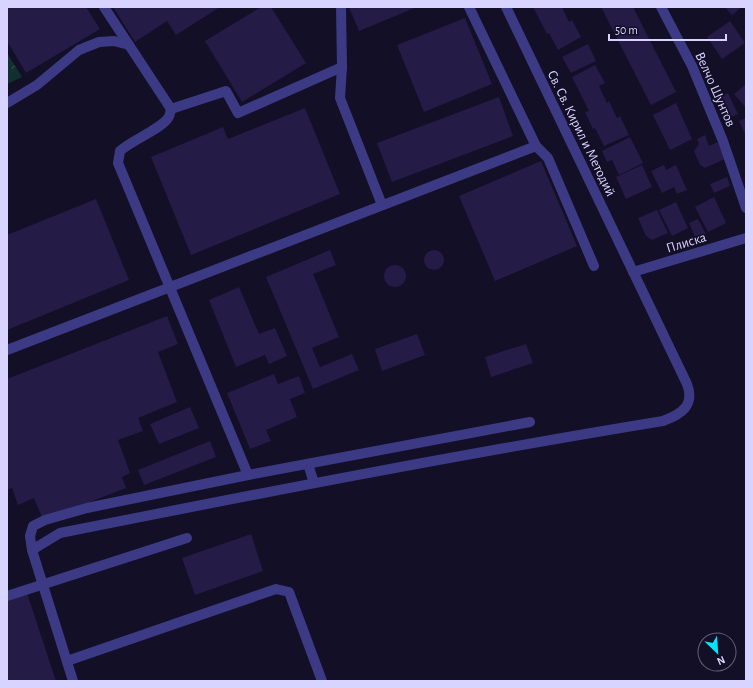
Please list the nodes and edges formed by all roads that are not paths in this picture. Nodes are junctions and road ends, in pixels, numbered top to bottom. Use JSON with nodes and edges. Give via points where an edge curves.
{"nodes":[{"id":1,"x":104,"y":7,"type":"edge"},
{"id":2,"x":341,"y":7,"type":"edge"},
{"id":3,"x":469,"y":7,"type":"edge"},
{"id":4,"x":506,"y":7,"type":"edge"},
{"id":5,"x":661,"y":7,"type":"edge"},
{"id":6,"x":128,"y":45,"type":"junction"},
{"id":7,"x":342,"y":67,"type":"junction"},
{"id":8,"x":7,"y":103,"type":"edge"},
{"id":9,"x":171,"y":109,"type":"junction"},
{"id":10,"x":536,"y":146,"type":"junction"},
{"id":11,"x":382,"y":205,"type":"junction"},
{"id":12,"x":746,"y":208,"type":"edge"},
{"id":13,"x":746,"y":238,"type":"edge"},
{"id":14,"x":594,"y":266,"type":"dead end"},
{"id":15,"x":633,"y":272,"type":"junction"},
{"id":16,"x":170,"y":288,"type":"junction"},
{"id":17,"x":7,"y":350,"type":"edge"},
{"id":18,"x":530,"y":422,"type":"dead end"},
{"id":19,"x":308,"y":464,"type":"junction"},
{"id":20,"x":248,"y":475,"type":"junction"},
{"id":21,"x":314,"y":482,"type":"junction"},
{"id":22,"x":187,"y":538,"type":"dead end"},
{"id":23,"x":32,"y":550,"type":"junction"},
{"id":24,"x":42,"y":585,"type":"junction"},
{"id":25,"x":7,"y":596,"type":"edge"},
{"id":26,"x":66,"y":661,"type":"junction"},
{"id":27,"x":73,"y":681,"type":"edge"},
{"id":28,"x":322,"y":681,"type":"edge"}],
"edges":[{"from":1,"to":6,"type":"street"},
{"from":2,"to":7,"type":"street"},
{"from":3,"to":10,"type":"street"},
{"from":4,"to":15,"type":"street","name":"Св. Св. Кирил и Методий"},
{"from":5,"to":12,"type":"street","name":"Велчо Шунтов","via":[[694,73],[723,141]]},
{"from":6,"to":8,"type":"street","via":[[114,41],[99,42],[79,50],[37,85]]},
{"from":6,"to":9,"type":"street"},
{"from":7,"to":9,"type":"street","via":[[238,113],[226,91]]},
{"from":7,"to":11,"type":"street","via":[[340,98]]},
{"from":9,"to":16,"type":"street","via":[[169,118],[163,124],[127,144],[120,151],[118,163]]},
{"from":10,"to":11,"type":"street"},
{"from":10,"to":14,"type":"street","via":[[548,158]]},
{"from":11,"to":16,"type":"street"},
{"from":13,"to":15,"type":"street","name":"Плиска"},
{"from":15,"to":21,"type":"street","name":"Св. Св. Кирил и Методий","via":[[690,392],[686,408],[674,417]]},
{"from":16,"to":17,"type":"street"},
{"from":16,"to":20,"type":"street"},
{"from":18,"to":19,"type":"street"},
{"from":19,"to":20,"type":"street"},
{"from":19,"to":21,"type":"street"},
{"from":20,"to":23,"type":"street","via":[[87,508],[45,520],[33,526],[30,536]]},
{"from":21,"to":23,"type":"street","name":"Св. Св. Кирил и Методий","via":[[60,533]]},
{"from":22,"to":24,"type":"street"},
{"from":23,"to":24,"type":"street"},
{"from":24,"to":25,"type":"street"},
{"from":24,"to":26,"type":"street"},
{"from":26,"to":27,"type":"street"},
{"from":26,"to":28,"type":"street","via":[[276,589],[289,592]]}]}
